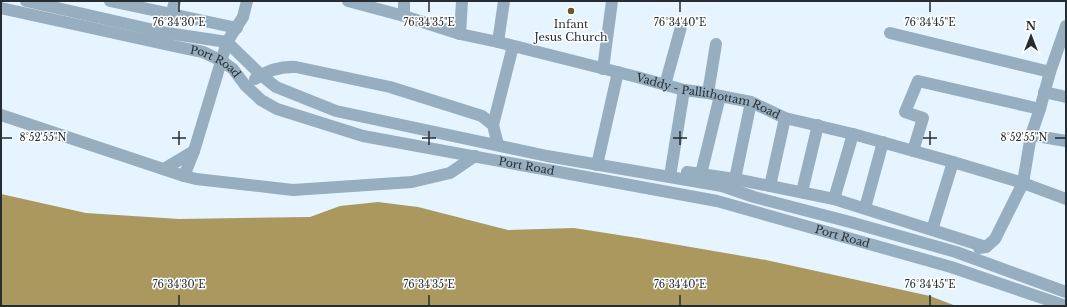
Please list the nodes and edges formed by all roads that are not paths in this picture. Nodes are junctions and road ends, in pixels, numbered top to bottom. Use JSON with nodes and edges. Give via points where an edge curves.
{"nodes":[{"id":1,"x":26,"y":1,"type":"edge"},
{"id":2,"x":112,"y":1,"type":"edge"},
{"id":3,"x":175,"y":1,"type":"edge"},
{"id":4,"x":247,"y":1,"type":"edge"},
{"id":5,"x":351,"y":1,"type":"edge"},
{"id":6,"x":404,"y":1,"type":"edge"},
{"id":7,"x":462,"y":1,"type":"edge"},
{"id":8,"x":504,"y":1,"type":"edge"},
{"id":9,"x":612,"y":1,"type":"edge"},
{"id":10,"x":1,"y":8,"type":"edge"},
{"id":11,"x":171,"y":15,"type":"junction"},
{"id":12,"x":404,"y":16,"type":"junction"},
{"id":13,"x":1066,"y":26,"type":"edge"},
{"id":14,"x":681,"y":27,"type":"dead end"},
{"id":15,"x":237,"y":28,"type":"junction"},
{"id":16,"x":890,"y":33,"type":"dead end"},
{"id":17,"x":460,"y":34,"type":"junction"},
{"id":18,"x":227,"y":42,"type":"junction"},
{"id":19,"x":498,"y":42,"type":"junction"},
{"id":20,"x":716,"y":44,"type":"dead end"},
{"id":21,"x":513,"y":46,"type":"junction"},
{"id":22,"x":222,"y":61,"type":"junction"},
{"id":23,"x":603,"y":69,"type":"junction"},
{"id":24,"x":618,"y":72,"type":"junction"},
{"id":25,"x":1050,"y":72,"type":"junction"},
{"id":26,"x":261,"y":75,"type":"junction"},
{"id":27,"x":666,"y":85,"type":"junction"},
{"id":28,"x":245,"y":86,"type":"junction"},
{"id":29,"x":684,"y":90,"type":"junction"},
{"id":30,"x":1044,"y":92,"type":"junction"},
{"id":31,"x":708,"y":93,"type":"junction"},
{"id":32,"x":720,"y":96,"type":"junction"},
{"id":33,"x":1066,"y":97,"type":"edge"},
{"id":34,"x":751,"y":102,"type":"junction"},
{"id":35,"x":1040,"y":109,"type":"junction"},
{"id":36,"x":1,"y":115,"type":"edge"},
{"id":37,"x":785,"y":118,"type":"junction"},
{"id":38,"x":493,"y":125,"type":"junction"},
{"id":39,"x":818,"y":125,"type":"junction"},
{"id":40,"x":853,"y":134,"type":"junction"},
{"id":41,"x":1031,"y":135,"type":"junction"},
{"id":42,"x":1066,"y":141,"type":"edge"},
{"id":43,"x":883,"y":142,"type":"junction"},
{"id":44,"x":498,"y":145,"type":"junction"},
{"id":45,"x":194,"y":151,"type":"junction"},
{"id":46,"x":913,"y":151,"type":"junction"},
{"id":47,"x":475,"y":156,"type":"junction"},
{"id":48,"x":953,"y":162,"type":"junction"},
{"id":49,"x":597,"y":165,"type":"junction"},
{"id":50,"x":164,"y":169,"type":"junction"},
{"id":51,"x":620,"y":169,"type":"junction"},
{"id":52,"x":671,"y":170,"type":"junction"},
{"id":53,"x":701,"y":174,"type":"junction"},
{"id":54,"x":184,"y":176,"type":"junction"},
{"id":55,"x":735,"y":178,"type":"junction"},
{"id":56,"x":1023,"y":183,"type":"junction"},
{"id":57,"x":770,"y":186,"type":"junction"},
{"id":58,"x":802,"y":192,"type":"junction"},
{"id":59,"x":834,"y":199,"type":"junction"},
{"id":60,"x":1066,"y":199,"type":"edge"},
{"id":61,"x":865,"y":208,"type":"junction"},
{"id":62,"x":932,"y":230,"type":"junction"},
{"id":63,"x":986,"y":247,"type":"junction"},
{"id":64,"x":956,"y":252,"type":"junction"},
{"id":65,"x":951,"y":267,"type":"junction"},
{"id":66,"x":1066,"y":292,"type":"edge"},
{"id":67,"x":1066,"y":306,"type":"edge"}],
"edges":[{"from":1,"to":18,"type":"street","name":"Port Road","via":[[167,33]]},
{"from":2,"to":11,"type":"street"},
{"from":3,"to":11,"type":"street"},
{"from":4,"to":15,"type":"street"},
{"from":5,"to":12,"type":"street","name":"Vaddy - Pallithottam Road"},
{"from":6,"to":12,"type":"street"},
{"from":7,"to":17,"type":"street"},
{"from":8,"to":19,"type":"street"},
{"from":9,"to":23,"type":"street"},
{"from":10,"to":22,"type":"street","name":"Port Road","via":[[203,52]]},
{"from":11,"to":15,"type":"street"},
{"from":12,"to":17,"type":"street","name":"Vaddy - Pallithottam Road"},
{"from":13,"to":25,"type":"street"},
{"from":14,"to":27,"type":"street"},
{"from":15,"to":18,"type":"street"},
{"from":16,"to":25,"type":"street"},
{"from":17,"to":19,"type":"street","name":"Vaddy - Pallithottam Road"},
{"from":18,"to":22,"type":"street"},
{"from":18,"to":26,"type":"street","name":"Port Road"},
{"from":19,"to":21,"type":"street","name":"Vaddy - Pallithottam Road"},
{"from":20,"to":31,"type":"street"},
{"from":21,"to":23,"type":"street","name":"Vaddy - Pallithottam Road"},
{"from":21,"to":38,"type":"street"},
{"from":22,"to":28,"type":"street","name":"Port Road","via":[[233,69]]},
{"from":22,"to":45,"type":"street"},
{"from":23,"to":24,"type":"street","name":"Vaddy - Pallithottam Road"},
{"from":24,"to":27,"type":"street","name":"Vaddy - Pallithottam Road"},
{"from":24,"to":49,"type":"street"},
{"from":25,"to":30,"type":"street"},
{"from":26,"to":28,"type":"street"},
{"from":26,"to":38,"type":"street","via":[[286,66],[390,87],[482,116]]},
{"from":26,"to":44,"type":"street","name":"Port Road","via":[[276,87],[336,111]]},
{"from":27,"to":29,"type":"street","name":"Vaddy - Pallithottam Road"},
{"from":28,"to":47,"type":"street","name":"Port Road","via":[[261,100],[277,109],[356,134]]},
{"from":29,"to":31,"type":"street","name":"Vaddy - Pallithottam Road"},
{"from":29,"to":52,"type":"street"},
{"from":30,"to":33,"type":"street"},
{"from":30,"to":35,"type":"street"},
{"from":31,"to":32,"type":"street","name":"Vaddy - Pallithottam Road"},
{"from":32,"to":34,"type":"street","name":"Vaddy - Pallithottam Road"},
{"from":32,"to":53,"type":"street"},
{"from":34,"to":37,"type":"street","name":"Vaddy - Pallithottam Road"},
{"from":34,"to":55,"type":"street"},
{"from":35,"to":41,"type":"street"},
{"from":35,"to":46,"type":"street","via":[[918,81],[905,112],[923,118]]},
{"from":36,"to":50,"type":"street"},
{"from":37,"to":39,"type":"street","name":"Vaddy - Pallithottam Road"},
{"from":37,"to":57,"type":"street"},
{"from":38,"to":44,"type":"street"},
{"from":39,"to":40,"type":"street","name":"Vaddy - Pallithottam Road"},
{"from":39,"to":58,"type":"street"},
{"from":40,"to":43,"type":"street","name":"Vaddy - Pallithottam Road"},
{"from":40,"to":59,"type":"street"},
{"from":41,"to":42,"type":"street"},
{"from":41,"to":56,"type":"street"},
{"from":43,"to":46,"type":"street","name":"Vaddy - Pallithottam Road"},
{"from":43,"to":61,"type":"street"},
{"from":44,"to":49,"type":"street","name":"Port Road"},
{"from":45,"to":50,"type":"street"},
{"from":45,"to":54,"type":"street"},
{"from":46,"to":48,"type":"street","name":"Vaddy - Pallithottam Road"},
{"from":47,"to":54,"type":"street","via":[[450,173],[412,182],[293,190]]},
{"from":47,"to":65,"type":"street","name":"Port Road","via":[[716,201]]},
{"from":48,"to":56,"type":"street","name":"Vaddy - Pallithottam Road"},
{"from":48,"to":62,"type":"street"},
{"from":49,"to":51,"type":"street","name":"Port Road"},
{"from":50,"to":54,"type":"street"},
{"from":51,"to":52,"type":"street","via":[[638,164]]},
{"from":51,"to":64,"type":"street","name":"Port Road","via":[[722,186]]},
{"from":52,"to":53,"type":"street"},
{"from":53,"to":55,"type":"street"},
{"from":55,"to":57,"type":"street"},
{"from":56,"to":60,"type":"street","name":"Vaddy - Pallithottam Road"},
{"from":56,"to":63,"type":"street","via":[[995,239]]},
{"from":57,"to":58,"type":"street"},
{"from":58,"to":59,"type":"street"},
{"from":59,"to":61,"type":"street"},
{"from":61,"to":62,"type":"street"},
{"from":62,"to":63,"type":"street"},
{"from":63,"to":64,"type":"street"},
{"from":64,"to":65,"type":"street"},
{"from":64,"to":66,"type":"street","name":"Port Road"},
{"from":65,"to":67,"type":"street","name":"Port Road"}]}
